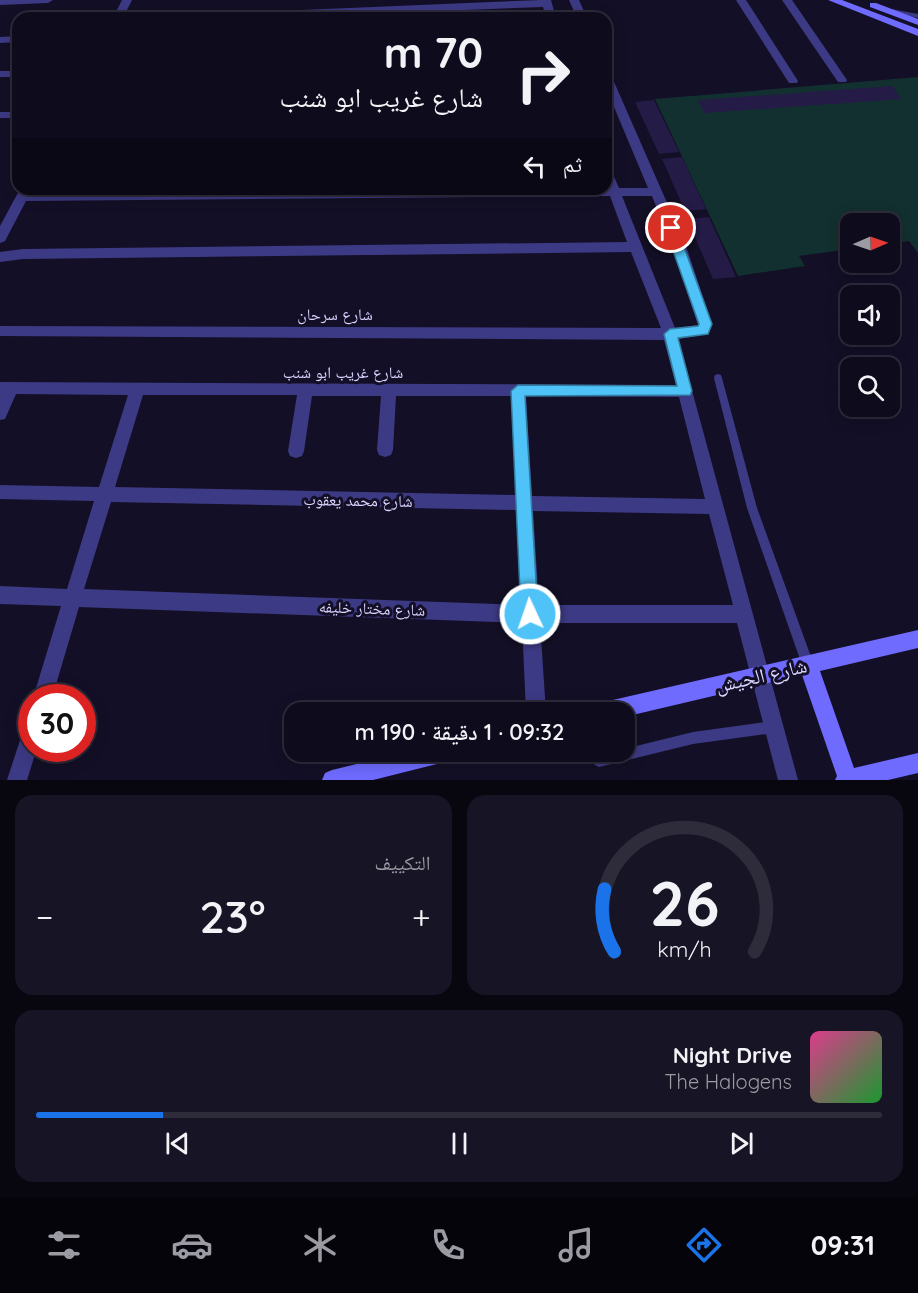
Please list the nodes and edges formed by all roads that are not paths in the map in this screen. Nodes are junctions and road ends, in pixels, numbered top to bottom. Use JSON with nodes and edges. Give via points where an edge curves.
{"nodes":[{"id":1,"x":48,"y":0,"type":"edge"},
{"id":2,"x":741,"y":0,"type":"edge"},
{"id":3,"x":787,"y":0,"type":"edge"},
{"id":4,"x":833,"y":0,"type":"edge"},
{"id":5,"x":861,"y":0,"type":"edge"},
{"id":6,"x":0,"y":2,"type":"edge"},
{"id":7,"x":546,"y":2,"type":"edge"},
{"id":8,"x":886,"y":9,"type":"junction"},
{"id":9,"x":317,"y":12,"type":"edge"},
{"id":10,"x":918,"y":16,"type":"edge"},
{"id":11,"x":918,"y":22,"type":"edge"},
{"id":12,"x":918,"y":33,"type":"edge"},
{"id":13,"x":842,"y":80,"type":"dead end"},
{"id":14,"x":793,"y":81,"type":"dead end"},
{"id":15,"x":612,"y":89,"type":"edge"},
{"id":16,"x":612,"y":185,"type":"edge"},
{"id":17,"x":612,"y":192,"type":"edge"},
{"id":18,"x":615,"y":192,"type":"junction"},
{"id":19,"x":656,"y":192,"type":"junction"},
{"id":20,"x":23,"y":195,"type":"edge"},
{"id":21,"x":0,"y":238,"type":"edge"},
{"id":22,"x":636,"y":246,"type":"junction"},
{"id":23,"x":0,"y":257,"type":"edge"},
{"id":24,"x":0,"y":331,"type":"edge"},
{"id":25,"x":670,"y":334,"type":"junction"},
{"id":26,"x":718,"y":378,"type":"dead end"},
{"id":27,"x":6,"y":388,"type":"edge"},
{"id":28,"x":137,"y":389,"type":"junction"},
{"id":29,"x":306,"y":389,"type":"junction"},
{"id":30,"x":389,"y":390,"type":"junction"},
{"id":31,"x":518,"y":391,"type":"junction"},
{"id":32,"x":685,"y":391,"type":"junction"},
{"id":33,"x":0,"y":414,"type":"edge"},
{"id":34,"x":385,"y":450,"type":"dead end"},
{"id":35,"x":296,"y":451,"type":"dead end"},
{"id":36,"x":0,"y":492,"type":"edge"},
{"id":37,"x":104,"y":495,"type":"junction"},
{"id":38,"x":524,"y":504,"type":"junction"},
{"id":39,"x":716,"y":507,"type":"junction"},
{"id":40,"x":0,"y":595,"type":"edge"},
{"id":41,"x":71,"y":597,"type":"junction"},
{"id":42,"x":530,"y":614,"type":"junction"},
{"id":43,"x":744,"y":614,"type":"junction"},
{"id":44,"x":918,"y":639,"type":"edge"},
{"id":45,"x":808,"y":664,"type":"junction"},
{"id":46,"x":760,"y":676,"type":"junction"},
{"id":47,"x":46,"y":684,"type":"edge"},
{"id":48,"x":535,"y":702,"type":"edge"},
{"id":49,"x":635,"y":705,"type":"edge"},
{"id":50,"x":774,"y":727,"type":"junction"},
{"id":51,"x":635,"y":752,"type":"edge"},
{"id":52,"x":23,"y":762,"type":"edge"},
{"id":53,"x":405,"y":762,"type":"edge"},
{"id":54,"x":918,"y":763,"type":"edge"},
{"id":55,"x":846,"y":779,"type":"edge"},
{"id":56,"x":18,"y":780,"type":"edge"},
{"id":57,"x":332,"y":780,"type":"edge"},
{"id":58,"x":788,"y":780,"type":"edge"}],
"edges":[{"from":1,"to":6,"type":"street"},
{"from":2,"to":14,"type":"street"},
{"from":3,"to":13,"type":"street"},
{"from":4,"to":12,"type":"main road"},
{"from":5,"to":8,"type":"main road"},
{"from":7,"to":9,"type":"street"},
{"from":8,"to":10,"type":"lane"},
{"from":8,"to":11,"type":"main road"},
{"from":15,"to":19,"type":"street"},
{"from":16,"to":18,"type":"street"},
{"from":17,"to":18,"type":"street"},
{"from":18,"to":19,"type":"street"},
{"from":18,"to":22,"type":"street"},
{"from":19,"to":25,"type":"street","name":"شارع سرحان","via":[[705,324],[703,330]]},
{"from":20,"to":21,"type":"street"},
{"from":22,"to":23,"type":"street"},
{"from":22,"to":25,"type":"street"},
{"from":24,"to":25,"type":"street","name":"شارع سرحان"},
{"from":25,"to":32,"type":"street"},
{"from":26,"to":45,"type":"lane","via":[[752,508]]},
{"from":27,"to":28,"type":"street","name":"شارع غريب ابو شنب"},
{"from":27,"to":33,"type":"street"},
{"from":28,"to":29,"type":"street","name":"شارع غريب ابو شنب"},
{"from":28,"to":37,"type":"street"},
{"from":29,"to":30,"type":"street","name":"شارع غريب ابو شنب"},
{"from":29,"to":35,"type":"street"},
{"from":30,"to":31,"type":"street","name":"شارع غريب ابو شنب"},
{"from":30,"to":34,"type":"street"},
{"from":31,"to":32,"type":"street","name":"شارع غريب ابو شنب"},
{"from":31,"to":38,"type":"street"},
{"from":32,"to":39,"type":"street"},
{"from":36,"to":37,"type":"street","name":"شارع محمد يعقوب"},
{"from":37,"to":38,"type":"street","name":"شارع محمد يعقوب"},
{"from":37,"to":41,"type":"street"},
{"from":38,"to":39,"type":"street","name":"شارع محمد يعقوب"},
{"from":38,"to":42,"type":"street"},
{"from":39,"to":43,"type":"street"},
{"from":40,"to":41,"type":"street","name":"شارع مختار خليفه"},
{"from":41,"to":42,"type":"street","name":"شارع مختار خليفه"},
{"from":41,"to":47,"type":"street"},
{"from":42,"to":43,"type":"street","name":"شارع مختار خليفه"},
{"from":42,"to":48,"type":"street"},
{"from":43,"to":46,"type":"street"},
{"from":44,"to":45,"type":"main road","name":"شارع الجيش"},
{"from":45,"to":46,"type":"main road","name":"شارع الجيش"},
{"from":45,"to":55,"type":"main road"},
{"from":46,"to":49,"type":"main road","name":"شارع الجيش"},
{"from":46,"to":50,"type":"street"},
{"from":50,"to":51,"type":"lane","via":[[693,738]]},
{"from":50,"to":58,"type":"street"},
{"from":52,"to":56,"type":"street"},
{"from":53,"to":57,"type":"main road"},
{"from":54,"to":55,"type":"main road"}]}
